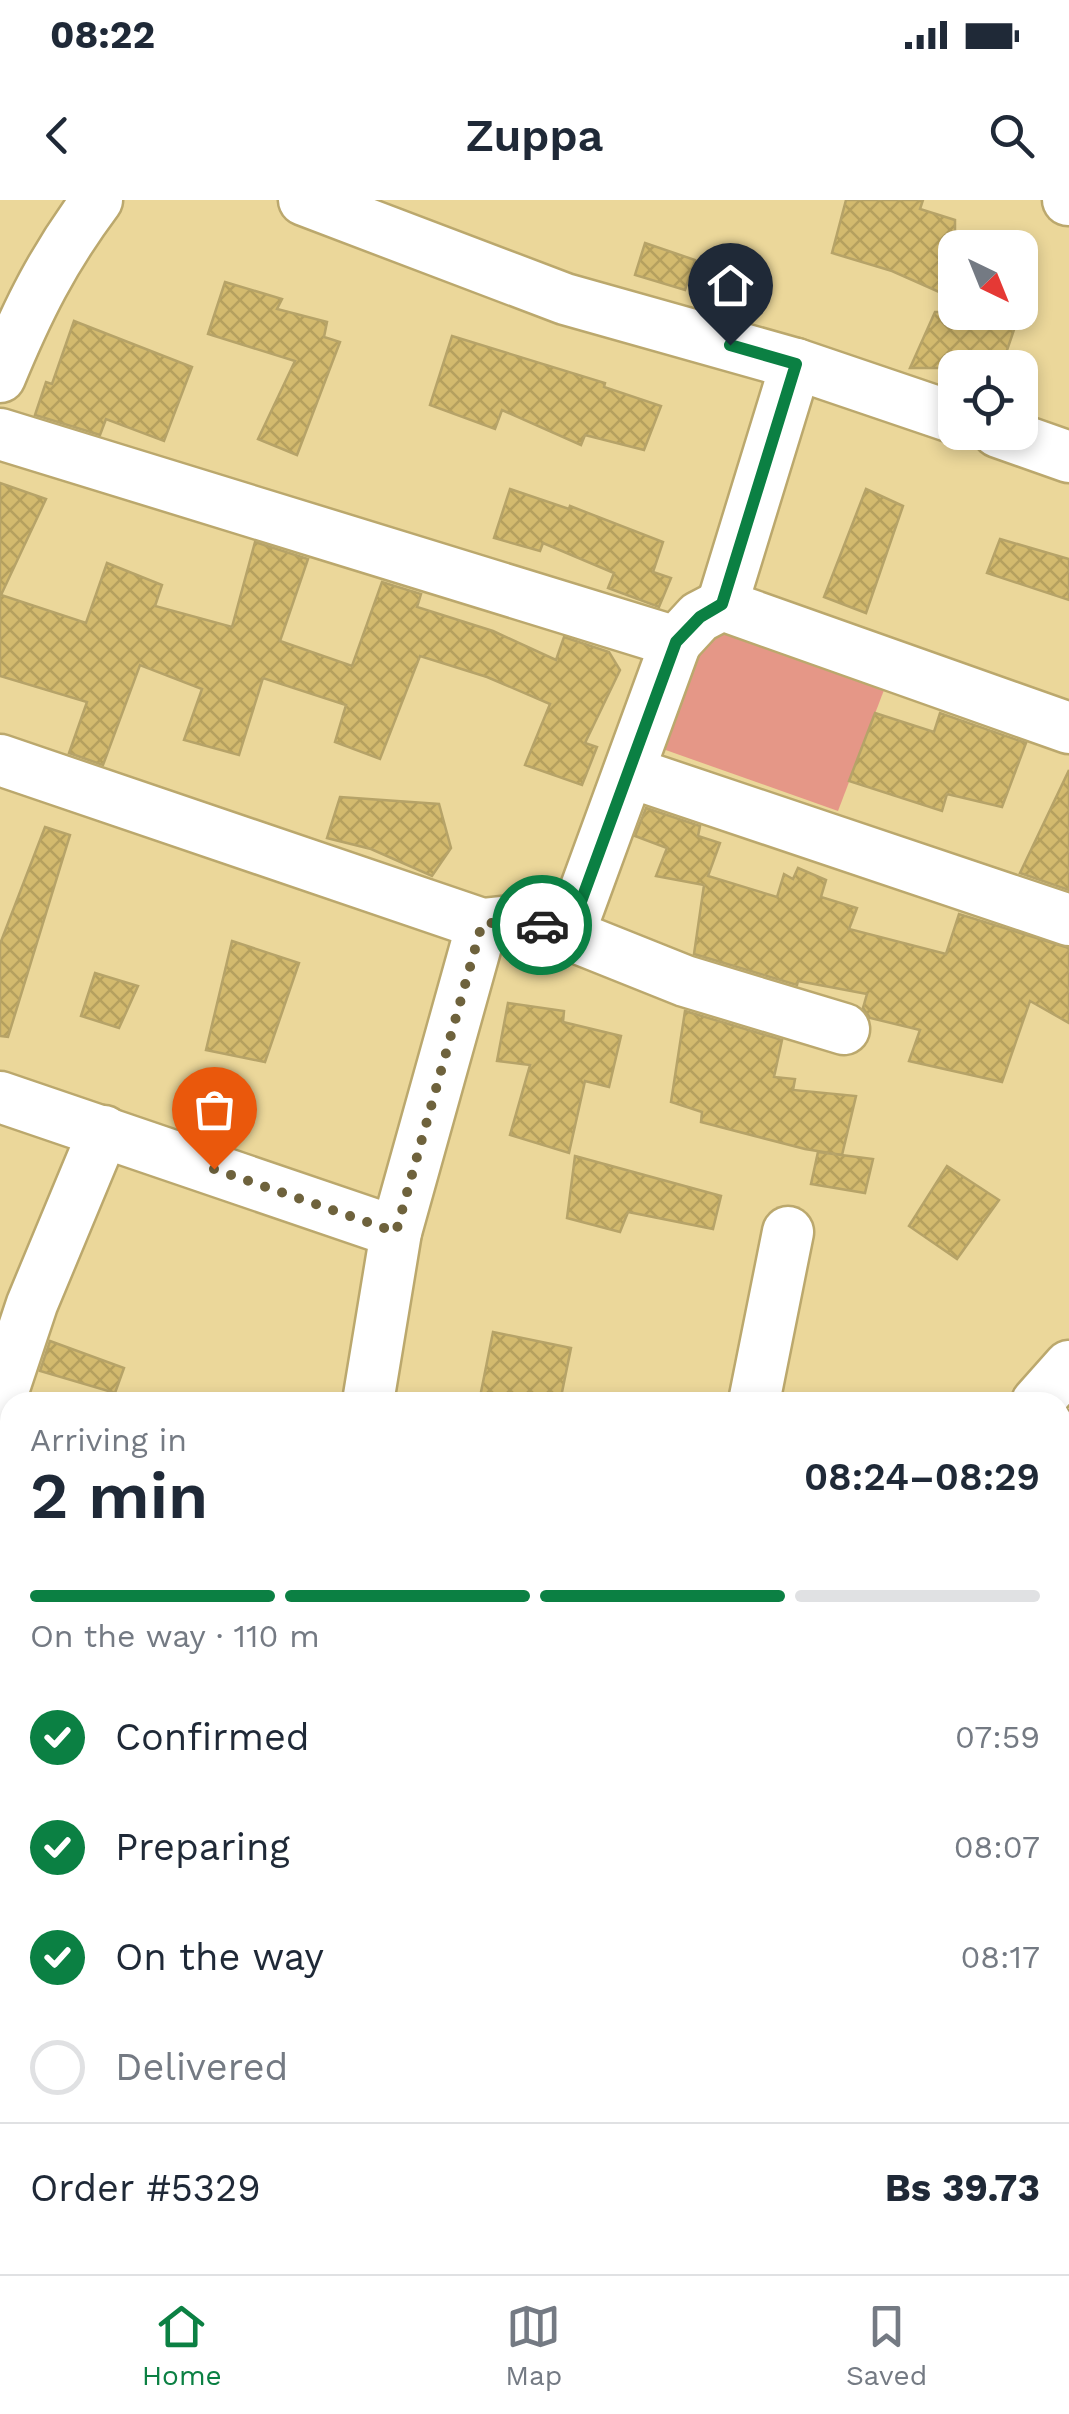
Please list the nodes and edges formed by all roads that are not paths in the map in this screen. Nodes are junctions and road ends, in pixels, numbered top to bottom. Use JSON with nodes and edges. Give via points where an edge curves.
{"nodes":[{"id":1,"x":97,"y":200,"type":"edge"},
{"id":2,"x":304,"y":200,"type":"edge"},
{"id":3,"x":796,"y":364,"type":"junction"},
{"id":4,"x":0,"y":377,"type":"edge"},
{"id":5,"x":938,"y":412,"type":"edge"},
{"id":6,"x":0,"y":434,"type":"edge"},
{"id":7,"x":1038,"y":446,"type":"edge"},
{"id":8,"x":1069,"y":457,"type":"edge"},
{"id":9,"x":722,"y":604,"type":"junction"},
{"id":10,"x":676,"y":642,"type":"junction"},
{"id":11,"x":1069,"y":728,"type":"edge"},
{"id":12,"x":0,"y":760,"type":"edge"},
{"id":13,"x":628,"y":772,"type":"junction"},
{"id":14,"x":1069,"y":920,"type":"edge"},
{"id":15,"x":482,"y":924,"type":"junction"},
{"id":16,"x":568,"y":937,"type":"junction"},
{"id":17,"x":844,"y":1028,"type":"dead end"},
{"id":18,"x":0,"y":1097,"type":"edge"},
{"id":19,"x":104,"y":1132,"type":"junction"},
{"id":20,"x":396,"y":1232,"type":"junction"},
{"id":21,"x":788,"y":1232,"type":"dead end"},
{"id":22,"x":1069,"y":1366,"type":"edge"},
{"id":23,"x":3,"y":1392,"type":"edge"},
{"id":24,"x":370,"y":1392,"type":"edge"},
{"id":25,"x":756,"y":1392,"type":"edge"},
{"id":26,"x":1047,"y":1392,"type":"edge"}],
"edges":[{"from":1,"to":4,"type":"street","via":[[60,249]]},
{"from":2,"to":3,"type":"street","via":[[565,299]]},
{"from":3,"to":5,"type":"street"},
{"from":3,"to":9,"type":"street"},
{"from":6,"to":10,"type":"street"},
{"from":7,"to":8,"type":"street"},
{"from":9,"to":10,"type":"street"},
{"from":9,"to":11,"type":"street"},
{"from":10,"to":13,"type":"street"},
{"from":12,"to":15,"type":"street"},
{"from":13,"to":14,"type":"street"},
{"from":13,"to":16,"type":"street"},
{"from":15,"to":16,"type":"street","via":[[530,919]]},
{"from":15,"to":20,"type":"street"},
{"from":16,"to":17,"type":"street","via":[[685,981]]},
{"from":18,"to":19,"type":"street"},
{"from":19,"to":20,"type":"street"},
{"from":19,"to":23,"type":"street"},
{"from":20,"to":24,"type":"street"},
{"from":21,"to":25,"type":"street"},
{"from":22,"to":26,"type":"street"}]}
